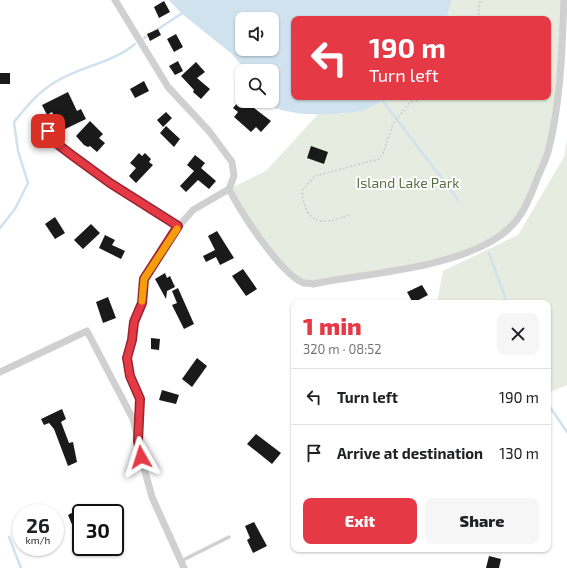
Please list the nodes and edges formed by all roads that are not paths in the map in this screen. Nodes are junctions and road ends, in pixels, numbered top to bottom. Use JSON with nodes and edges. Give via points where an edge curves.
{"nodes":[{"id":1,"x":115,"y":0,"type":"edge"},
{"id":2,"x":564,"y":0,"type":"edge"},
{"id":3,"x":44,"y":122,"type":"dead end"},
{"id":4,"x":229,"y":189,"type":"junction"},
{"id":5,"x":178,"y":226,"type":"junction"},
{"id":6,"x":0,"y":372,"type":"edge"},
{"id":7,"x":138,"y":441,"type":"junction"},
{"id":8,"x":229,"y":537,"type":"dead end"},
{"id":9,"x":182,"y":565,"type":"edge"}],
"edges":[{"from":1,"to":4,"type":"street","via":[[168,87],[232,162],[234,176]]},
{"from":2,"to":4,"type":"street","via":[[561,75],[549,148],[528,206],[516,222],[493,241],[469,252],[431,263],[313,284],[304,283],[282,264],[253,228]]},
{"from":3,"to":5,"type":"street","via":[[52,140],[110,183]]},
{"from":4,"to":5,"type":"street","via":[[194,210]]},
{"from":5,"to":7,"type":"street","via":[[144,279],[142,303],[134,322],[127,358],[130,376],[140,399]]},
{"from":6,"to":7,"type":"street","via":[[87,331],[133,419]]},
{"from":7,"to":9,"type":"street","via":[[152,497]]},
{"from":8,"to":9,"type":"lane"}]}
